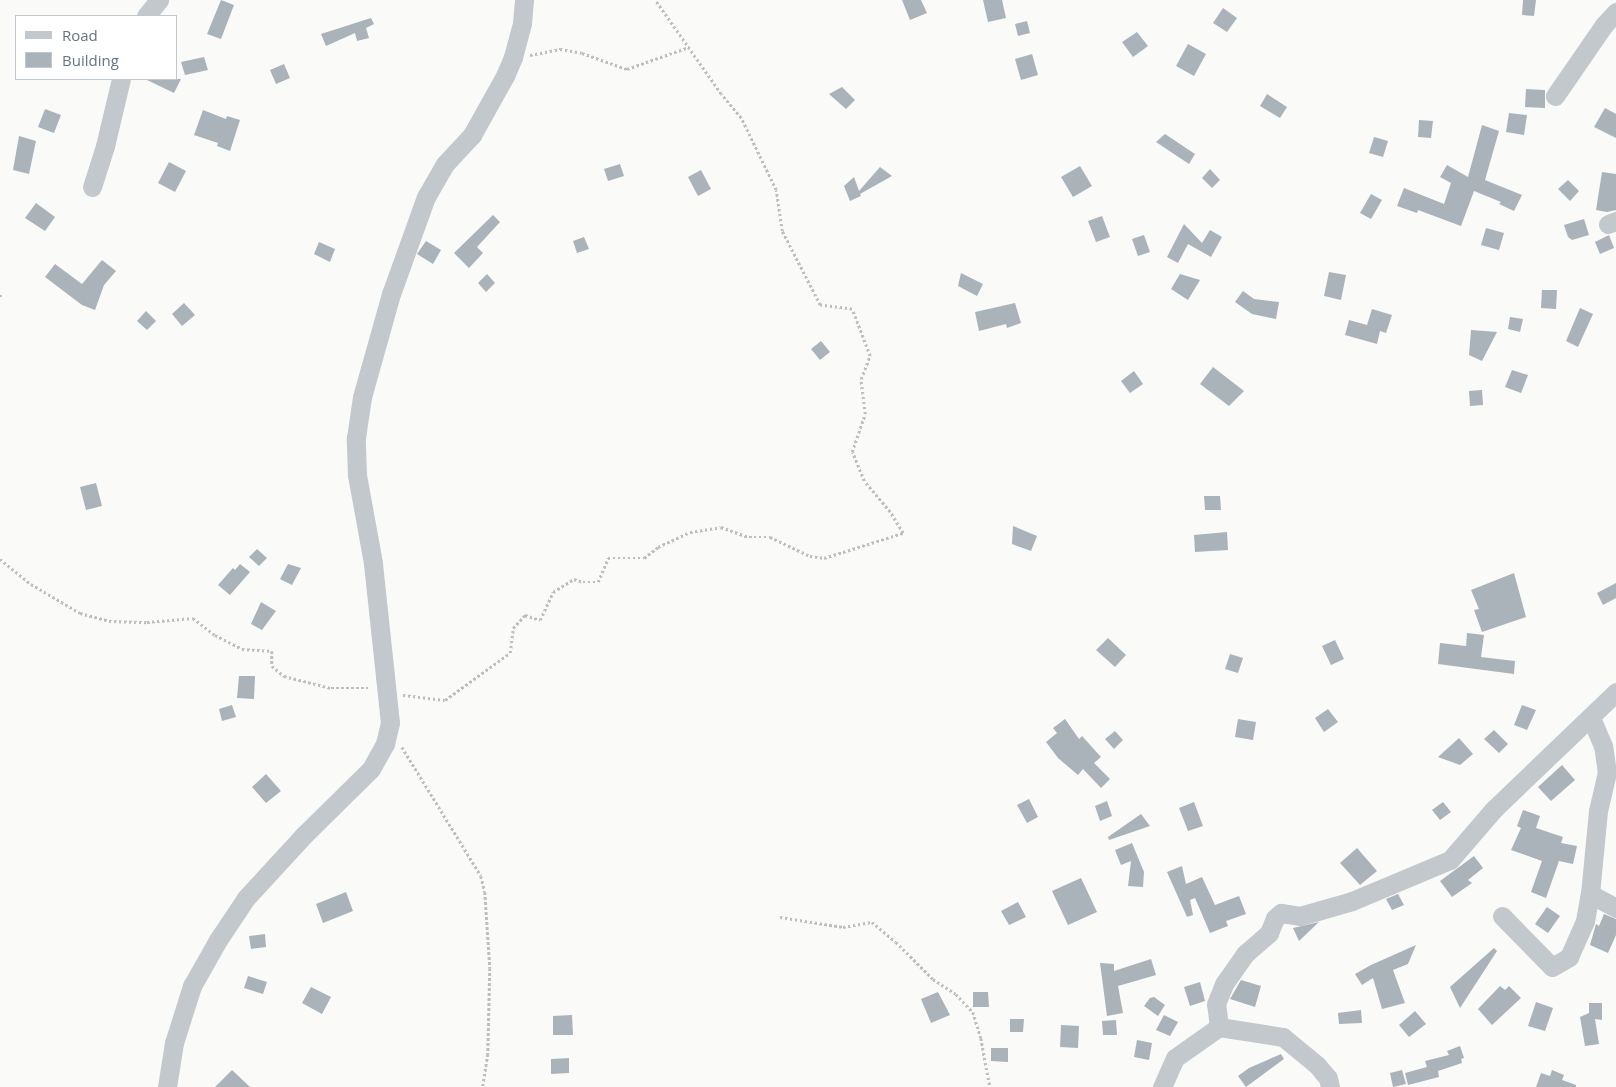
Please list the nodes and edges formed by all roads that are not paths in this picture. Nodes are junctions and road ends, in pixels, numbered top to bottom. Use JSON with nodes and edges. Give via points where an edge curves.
{"nodes":[{"id":1,"x":159,"y":0,"type":"edge"},
{"id":2,"x":524,"y":0,"type":"edge"},
{"id":3,"x":1616,"y":12,"type":"edge"},
{"id":4,"x":147,"y":15,"type":"edge"},
{"id":5,"x":121,"y":80,"type":"edge"},
{"id":6,"x":1555,"y":96,"type":"dead end"},
{"id":7,"x":92,"y":187,"type":"dead end"},
{"id":8,"x":1616,"y":692,"type":"edge"},
{"id":9,"x":1591,"y":718,"type":"junction"},
{"id":10,"x":1590,"y":894,"type":"junction"},
{"id":11,"x":1616,"y":908,"type":"edge"},
{"id":12,"x":1502,"y":916,"type":"dead end"},
{"id":13,"x":1219,"y":1028,"type":"junction"},
{"id":14,"x":167,"y":1087,"type":"edge"},
{"id":15,"x":1162,"y":1087,"type":"edge"},
{"id":16,"x":1330,"y":1087,"type":"edge"}],
"edges":[{"from":1,"to":4,"type":"street"},
{"from":2,"to":14,"type":"street","via":[[513,57],[472,135],[445,164],[426,197],[391,294],[362,397],[356,438],[358,475],[373,562],[390,723],[385,744],[371,769],[246,898],[218,940],[192,986],[174,1043]]},
{"from":3,"to":6,"type":"street"},
{"from":5,"to":7,"type":"street"},
{"from":8,"to":9,"type":"street"},
{"from":9,"to":10,"type":"street","via":[[1603,746],[1607,773],[1598,811]]},
{"from":9,"to":13,"type":"street","via":[[1494,809],[1450,860],[1352,901],[1300,916],[1281,913],[1275,918],[1269,933],[1245,954],[1224,984],[1216,1004]]},
{"from":10,"to":11,"type":"street"},
{"from":10,"to":12,"type":"street","via":[[1585,921],[1569,957],[1552,967]]},
{"from":13,"to":15,"type":"street","via":[[1175,1058]]},
{"from":13,"to":16,"type":"street","via":[[1283,1037],[1317,1065],[1328,1078]]}]}
